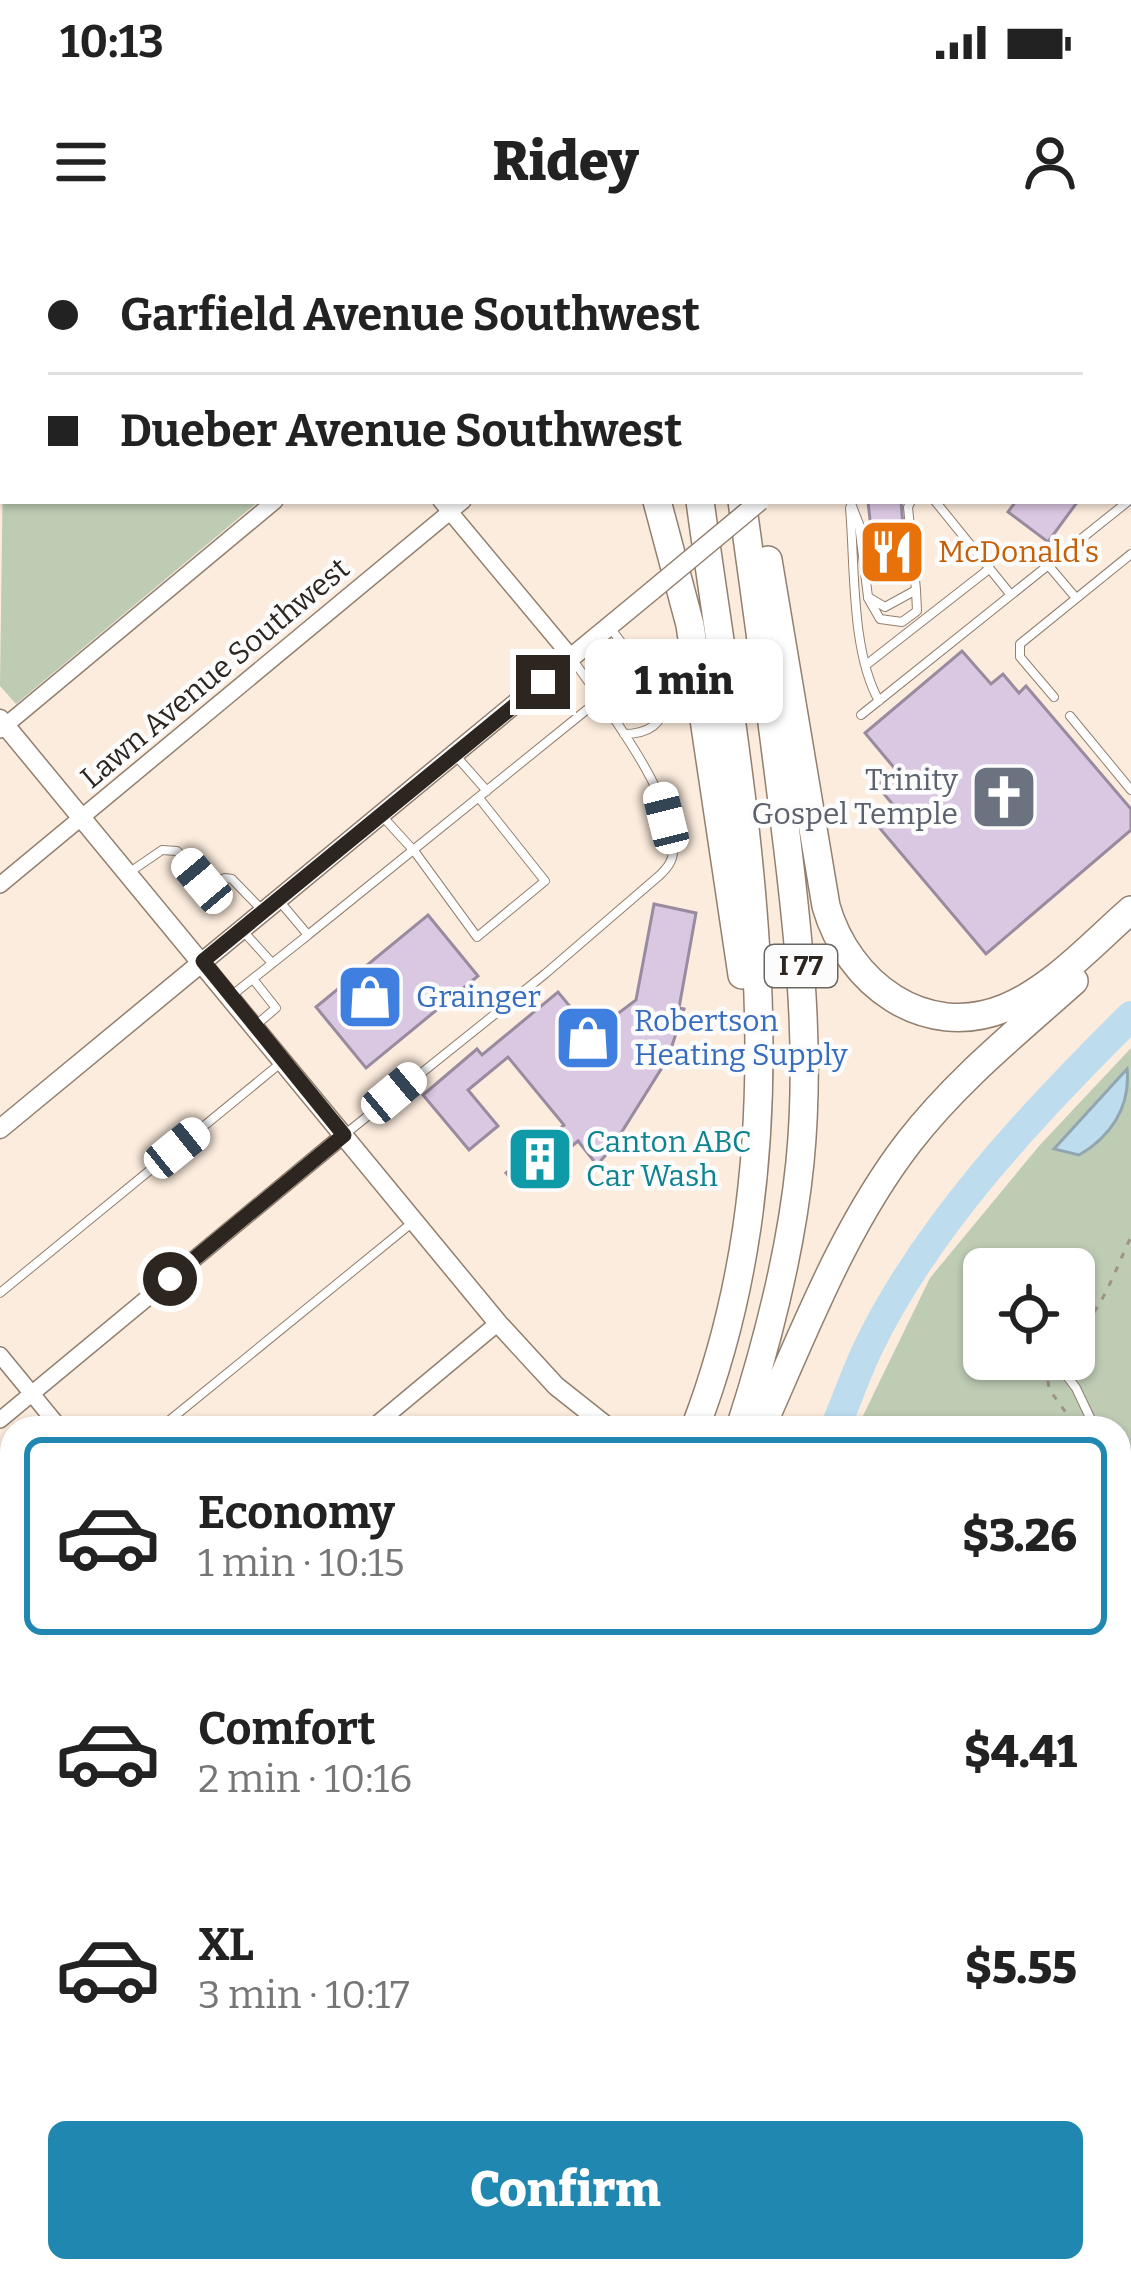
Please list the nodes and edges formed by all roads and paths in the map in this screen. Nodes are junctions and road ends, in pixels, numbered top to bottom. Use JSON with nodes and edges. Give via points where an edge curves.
{"nodes":[{"id":1,"x":271,"y":504,"type":"edge"},
{"id":2,"x":451,"y":504,"type":"edge"},
{"id":3,"x":658,"y":504,"type":"edge"},
{"id":4,"x":700,"y":504,"type":"edge"},
{"id":5,"x":742,"y":504,"type":"edge"},
{"id":6,"x":754,"y":504,"type":"edge"},
{"id":7,"x":759,"y":504,"type":"edge"},
{"id":8,"x":850,"y":504,"type":"edge"},
{"id":9,"x":851,"y":504,"type":"edge"},
{"id":10,"x":910,"y":504,"type":"edge"},
{"id":11,"x":937,"y":504,"type":"edge"},
{"id":12,"x":1125,"y":504,"type":"edge"},
{"id":13,"x":1131,"y":554,"type":"edge"},
{"id":14,"x":1048,"y":565,"type":"junction"},
{"id":15,"x":989,"y":569,"type":"junction"},
{"id":16,"x":916,"y":590,"type":"junction"},
{"id":17,"x":1011,"y":595,"type":"junction"},
{"id":18,"x":868,"y":597,"type":"junction"},
{"id":19,"x":1076,"y":598,"type":"junction"},
{"id":20,"x":609,"y":627,"type":"junction"},
{"id":21,"x":572,"y":658,"type":"junction"},
{"id":22,"x":866,"y":665,"type":"junction"},
{"id":23,"x":1054,"y":697,"type":"dead end"},
{"id":24,"x":600,"y":699,"type":"junction"},
{"id":25,"x":879,"y":700,"type":"junction"},
{"id":26,"x":861,"y":715,"type":"dead end"},
{"id":27,"x":1070,"y":716,"type":"dead end"},
{"id":28,"x":2,"y":725,"type":"edge"},
{"id":29,"x":622,"y":734,"type":"junction"},
{"id":30,"x":455,"y":754,"type":"junction"},
{"id":31,"x":1131,"y":790,"type":"edge"},
{"id":32,"x":483,"y":795,"type":"junction"},
{"id":33,"x":382,"y":816,"type":"junction"},
{"id":34,"x":83,"y":818,"type":"junction"},
{"id":35,"x":415,"y":852,"type":"junction"},
{"id":36,"x":129,"y":872,"type":"junction"},
{"id":37,"x":0,"y":885,"type":"edge"},
{"id":38,"x":271,"y":906,"type":"junction"},
{"id":39,"x":1131,"y":910,"type":"edge"},
{"id":40,"x":242,"y":930,"type":"junction"},
{"id":41,"x":1131,"y":930,"type":"edge"},
{"id":42,"x":308,"y":935,"type":"junction"},
{"id":43,"x":203,"y":961,"type":"junction"},
{"id":44,"x":272,"y":964,"type":"junction"},
{"id":45,"x":253,"y":979,"type":"junction"},
{"id":46,"x":231,"y":996,"type":"junction"},
{"id":47,"x":255,"y":1026,"type":"junction"},
{"id":48,"x":761,"y":1052,"type":"junction"},
{"id":49,"x":284,"y":1061,"type":"junction"},
{"id":50,"x":0,"y":1129,"type":"edge"},
{"id":51,"x":344,"y":1135,"type":"junction"},
{"id":52,"x":414,"y":1221,"type":"junction"},
{"id":53,"x":1131,"y":1237,"type":"edge"},
{"id":54,"x":0,"y":1293,"type":"edge"},
{"id":55,"x":1095,"y":1307,"type":"edge"},
{"id":56,"x":498,"y":1323,"type":"junction"},
{"id":57,"x":0,"y":1355,"type":"edge"},
{"id":58,"x":1047,"y":1380,"type":"edge"},
{"id":59,"x":1069,"y":1380,"type":"edge"},
{"id":60,"x":32,"y":1394,"type":"junction"},
{"id":61,"x":5,"y":1416,"type":"edge"},
{"id":62,"x":50,"y":1416,"type":"edge"},
{"id":63,"x":175,"y":1416,"type":"edge"},
{"id":64,"x":386,"y":1416,"type":"edge"},
{"id":65,"x":580,"y":1416,"type":"edge"},
{"id":66,"x":699,"y":1416,"type":"edge"},
{"id":67,"x":744,"y":1416,"type":"edge"},
{"id":68,"x":766,"y":1416,"type":"edge"},
{"id":69,"x":1068,"y":1416,"type":"edge"},
{"id":70,"x":1089,"y":1416,"type":"edge"}],
"edges":[{"from":1,"to":28,"type":"street"},
{"from":2,"to":21,"type":"street"},
{"from":2,"to":34,"type":"street","name":"Lawn Avenue Southwest"},
{"from":3,"to":48,"type":"highway","via":[[690,626],[740,968]]},
{"from":4,"to":48,"type":"highway","number":"I 77","via":[[746,853]]},
{"from":5,"to":67,"type":"highway","number":"I 77","via":[[797,920],[804,1061],[789,1242]]},
{"from":6,"to":20,"type":"street","bridge":true},
{"from":7,"to":39,"type":"highway","via":[[826,906],[842,948],[869,982],[928,1014],[987,1013],[1049,981]]},
{"from":8,"to":22,"type":"lane"},
{"from":9,"to":18,"type":"lane"},
{"from":10,"to":16,"type":"lane"},
{"from":11,"to":15,"type":"lane"},
{"from":12,"to":14,"type":"lane"},
{"from":13,"to":19,"type":"lane"},
{"from":14,"to":17,"type":"lane"},
{"from":14,"to":19,"type":"lane"},
{"from":15,"to":17,"type":"lane"},
{"from":15,"to":22,"type":"lane"},
{"from":16,"to":18,"type":"lane","via":[[885,607]]},
{"from":16,"to":18,"type":"lane","via":[[917,610],[902,622],[880,619]]},
{"from":17,"to":25,"type":"lane"},
{"from":19,"to":23,"type":"lane","via":[[1018,651]]},
{"from":20,"to":21,"type":"street"},
{"from":20,"to":29,"type":"lane","via":[[666,701],[656,726]]},
{"from":21,"to":24,"type":"lane"},
{"from":21,"to":30,"type":"street"},
{"from":22,"to":25,"type":"lane"},
{"from":24,"to":29,"type":"lane"},
{"from":24,"to":32,"type":"lane"},
{"from":25,"to":26,"type":"lane"},
{"from":27,"to":31,"type":"lane"},
{"from":28,"to":34,"type":"street"},
{"from":29,"to":51,"type":"lane","via":[[660,793],[673,847],[663,872]]},
{"from":30,"to":32,"type":"lane"},
{"from":30,"to":33,"type":"street"},
{"from":32,"to":35,"type":"lane"},
{"from":32,"to":35,"type":"lane","via":[[545,881],[477,937]]},
{"from":33,"to":35,"type":"lane"},
{"from":33,"to":38,"type":"street"},
{"from":34,"to":36,"type":"street"},
{"from":34,"to":37,"type":"street","name":"Lawn Avenue Southwest"},
{"from":35,"to":42,"type":"lane"},
{"from":36,"to":38,"type":"lane","via":[[162,850],[177,851],[207,885],[232,879]]},
{"from":36,"to":43,"type":"street"},
{"from":38,"to":40,"type":"street"},
{"from":38,"to":42,"type":"lane"},
{"from":40,"to":43,"type":"street"},
{"from":40,"to":44,"type":"lane"},
{"from":41,"to":68,"type":"highway","via":[[961,1084],[908,1143],[851,1238]]},
{"from":42,"to":44,"type":"lane"},
{"from":43,"to":46,"type":"street"},
{"from":43,"to":50,"type":"street"},
{"from":44,"to":45,"type":"lane"},
{"from":45,"to":46,"type":"lane"},
{"from":45,"to":47,"type":"lane","via":[[275,1008]]},
{"from":46,"to":47,"type":"street"},
{"from":47,"to":49,"type":"street"},
{"from":48,"to":66,"type":"highway","number":"I 77","via":[[748,1230]]},
{"from":49,"to":51,"type":"street"},
{"from":49,"to":54,"type":"lane"},
{"from":51,"to":52,"type":"street"},
{"from":51,"to":60,"type":"street"},
{"from":52,"to":56,"type":"street"},
{"from":52,"to":63,"type":"lane"},
{"from":53,"to":55,"type":"path"},
{"from":56,"to":64,"type":"street"},
{"from":56,"to":65,"type":"street"},
{"from":57,"to":60,"type":"street"},
{"from":58,"to":69,"type":"path"},
{"from":59,"to":70,"type":"lane"},
{"from":60,"to":61,"type":"street"},
{"from":60,"to":62,"type":"street"}]}
